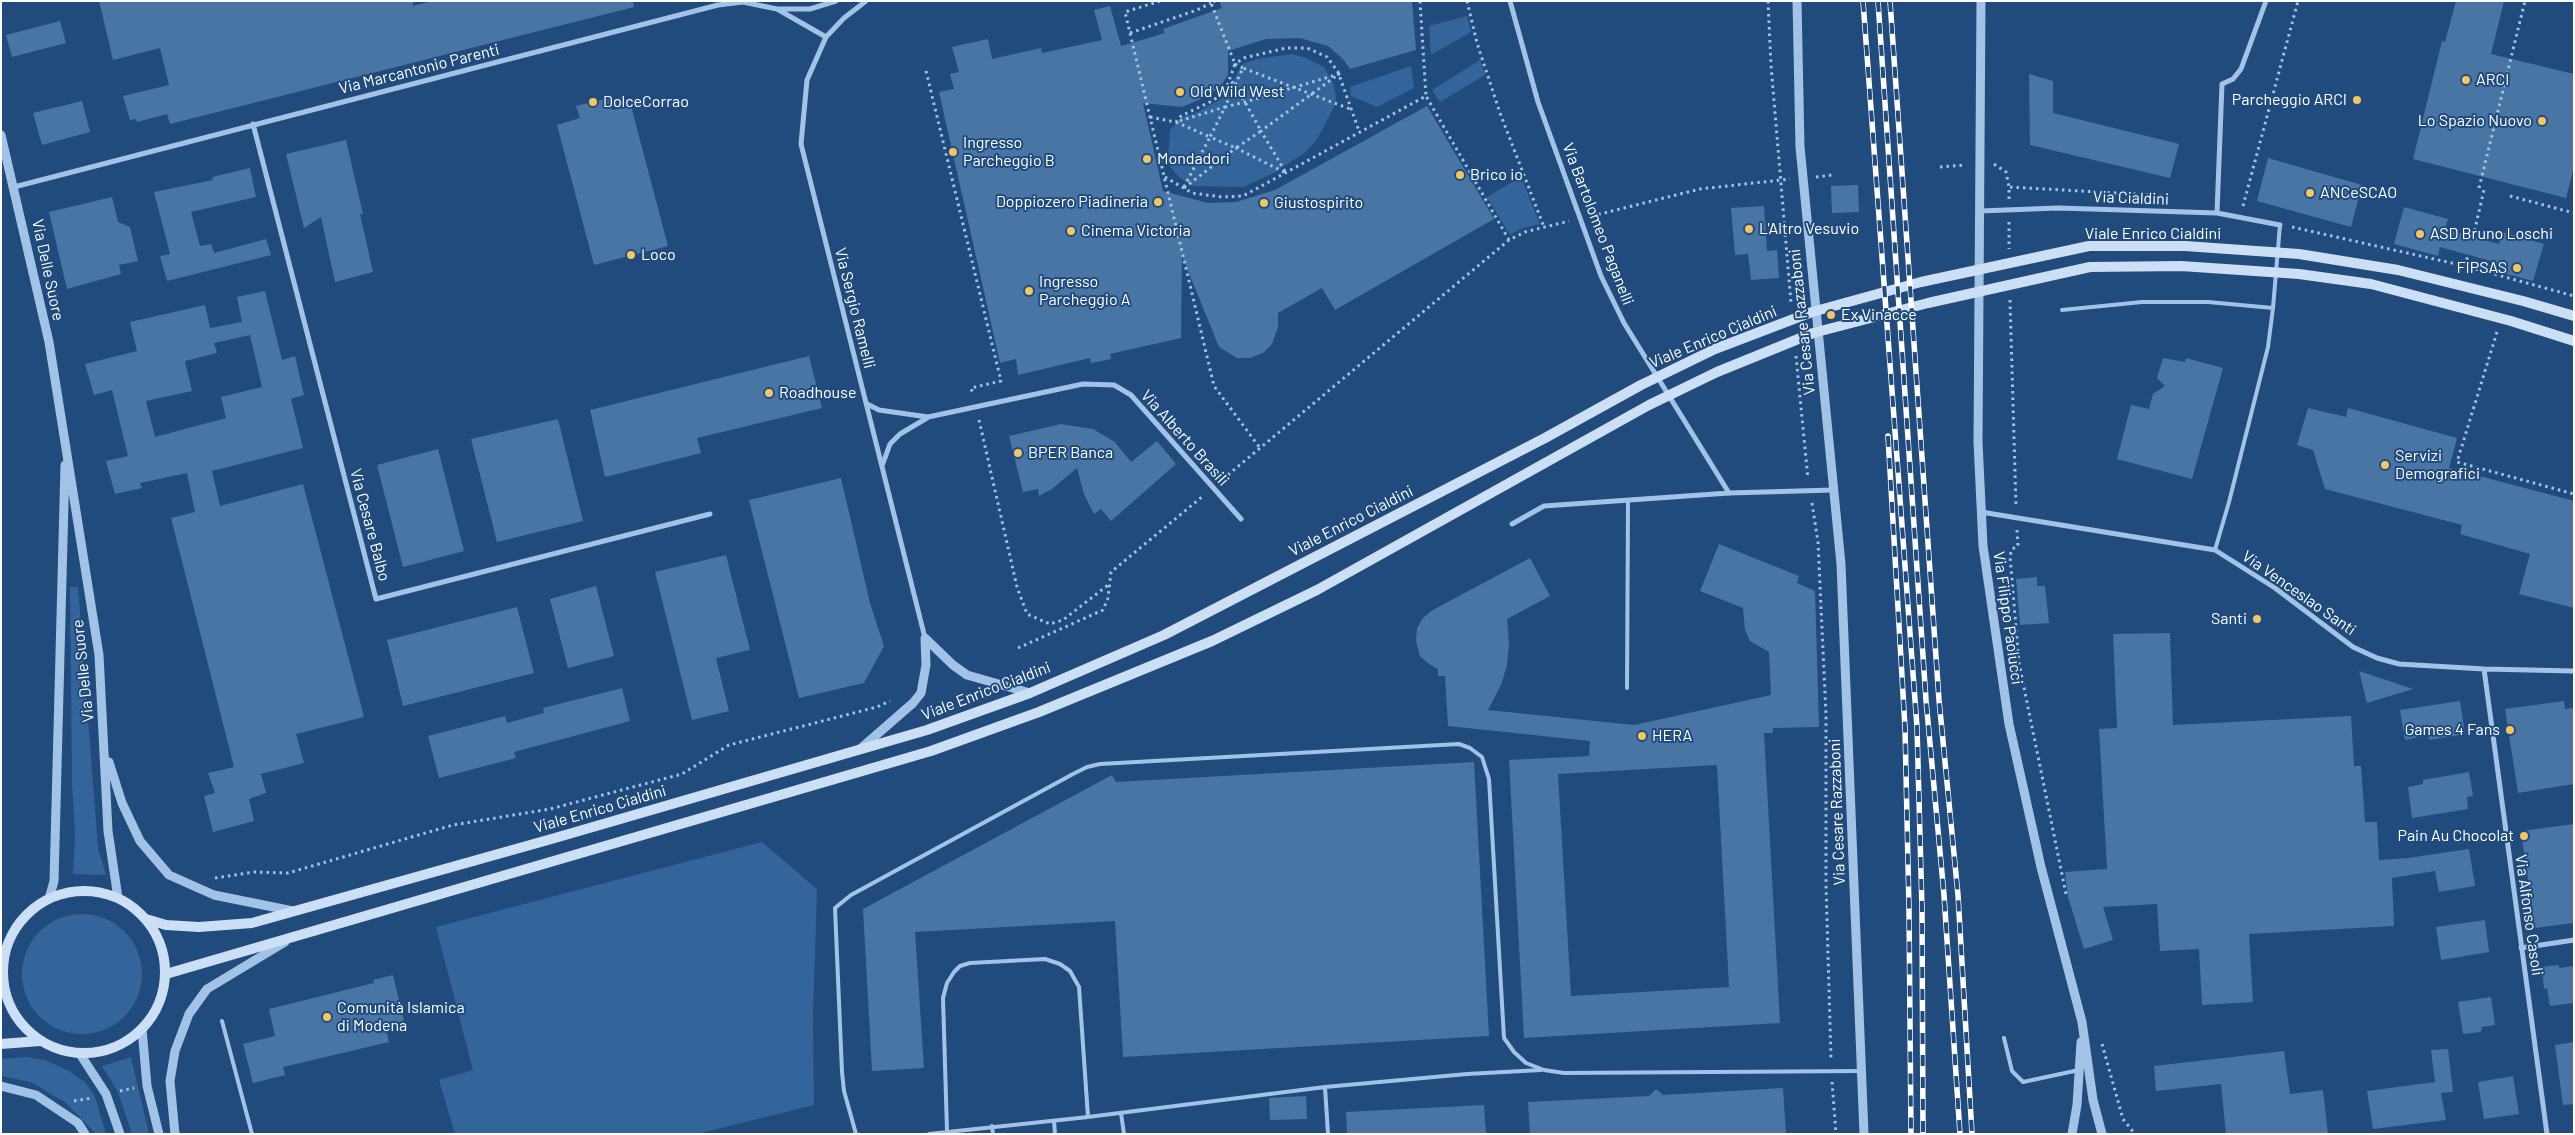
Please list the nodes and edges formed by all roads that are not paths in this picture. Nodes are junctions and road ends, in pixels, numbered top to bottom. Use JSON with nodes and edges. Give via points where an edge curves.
{"nodes":[{"id":1,"x":836,"y":1,"type":"edge"},
{"id":2,"x":866,"y":1,"type":"edge"},
{"id":3,"x":1510,"y":1,"type":"edge"},
{"id":4,"x":1797,"y":1,"type":"edge"},
{"id":5,"x":1981,"y":1,"type":"edge"},
{"id":6,"x":2266,"y":1,"type":"edge"},
{"id":7,"x":777,"y":9,"type":"junction"},
{"id":8,"x":826,"y":37,"type":"junction"},
{"id":9,"x":253,"y":124,"type":"junction"},
{"id":10,"x":1,"y":135,"type":"edge"},
{"id":11,"x":14,"y":187,"type":"junction"},
{"id":12,"x":1980,"y":211,"type":"junction"},
{"id":13,"x":2218,"y":213,"type":"junction"},
{"id":14,"x":2280,"y":225,"type":"joint"},
{"id":15,"x":2274,"y":308,"type":"junction"},
{"id":16,"x":2062,"y":310,"type":"dead end"},
{"id":17,"x":2574,"y":316,"type":"edge"},
{"id":18,"x":2574,"y":341,"type":"edge"},
{"id":19,"x":867,"y":404,"type":"junction"},
{"id":20,"x":928,"y":417,"type":"junction"},
{"id":21,"x":65,"y":442,"type":"junction"},
{"id":22,"x":882,"y":466,"type":"junction"},
{"id":23,"x":1833,"y":490,"type":"junction"},
{"id":24,"x":1729,"y":493,"type":"junction"},
{"id":25,"x":1628,"y":500,"type":"junction"},
{"id":26,"x":1981,"y":512,"type":"junction"},
{"id":27,"x":710,"y":514,"type":"dead end"},
{"id":28,"x":1241,"y":519,"type":"dead end"},
{"id":29,"x":1512,"y":524,"type":"dead end"},
{"id":30,"x":2215,"y":550,"type":"junction"},
{"id":31,"x":925,"y":638,"type":"junction"},
{"id":32,"x":2484,"y":669,"type":"junction"},
{"id":33,"x":2574,"y":671,"type":"edge"},
{"id":34,"x":1627,"y":688,"type":"dead end"},
{"id":35,"x":1030,"y":693,"type":"junction"},
{"id":36,"x":859,"y":750,"type":"junction"},
{"id":37,"x":106,"y":753,"type":"junction"},
{"id":38,"x":118,"y":898,"type":"junction"},
{"id":39,"x":49,"y":899,"type":"junction"},
{"id":40,"x":296,"y":911,"type":"junction"},
{"id":41,"x":146,"y":918,"type":"junction"},
{"id":42,"x":292,"y":937,"type":"junction"},
{"id":43,"x":2574,"y":940,"type":"edge"},
{"id":44,"x":2521,"y":948,"type":"junction"},
{"id":45,"x":2,"y":966,"type":"edge"},
{"id":46,"x":166,"y":974,"type":"junction"},
{"id":47,"x":222,"y":1021,"type":"dead end"},
{"id":48,"x":2082,"y":1022,"type":"junction"},
{"id":49,"x":142,"y":1029,"type":"junction"},
{"id":50,"x":2004,"y":1038,"type":"dead end"},
{"id":51,"x":40,"y":1040,"type":"junction"},
{"id":52,"x":1,"y":1044,"type":"edge"},
{"id":53,"x":80,"y":1054,"type":"junction"},
{"id":54,"x":1544,"y":1070,"type":"junction"},
{"id":55,"x":2079,"y":1070,"type":"junction"},
{"id":56,"x":1862,"y":1071,"type":"junction"},
{"id":57,"x":1,"y":1086,"type":"edge"},
{"id":58,"x":1325,"y":1087,"type":"junction"},
{"id":59,"x":1121,"y":1113,"type":"junction"},
{"id":60,"x":1088,"y":1118,"type":"junction"},
{"id":61,"x":1054,"y":1120,"type":"junction"},
{"id":62,"x":992,"y":1126,"type":"junction"},
{"id":63,"x":947,"y":1131,"type":"junction"},
{"id":64,"x":86,"y":1134,"type":"edge"},
{"id":65,"x":120,"y":1134,"type":"edge"},
{"id":66,"x":159,"y":1134,"type":"edge"},
{"id":67,"x":175,"y":1134,"type":"edge"},
{"id":68,"x":252,"y":1134,"type":"edge"},
{"id":69,"x":856,"y":1134,"type":"edge"},
{"id":70,"x":929,"y":1134,"type":"edge"},
{"id":71,"x":993,"y":1134,"type":"edge"},
{"id":72,"x":1055,"y":1134,"type":"edge"},
{"id":73,"x":1124,"y":1134,"type":"edge"},
{"id":74,"x":1328,"y":1134,"type":"edge"},
{"id":75,"x":1864,"y":1134,"type":"edge"},
{"id":76,"x":2072,"y":1134,"type":"edge"},
{"id":77,"x":2102,"y":1134,"type":"edge"},
{"id":78,"x":2547,"y":1134,"type":"edge"}],
"edges":[{"from":1,"to":7,"type":"street","via":[[810,9]]},
{"from":2,"to":8,"type":"street","name":"Via Sergio Ramelli"},
{"from":3,"to":24,"type":"street","name":"Via Bartolomeo Paganelli","via":[[1538,102],[1601,276],[1624,323]]},
{"from":4,"to":23,"type":"street","name":"Via Cesare Razzaboni","via":[[1800,147]]},
{"from":5,"to":12,"type":"street","name":"Via Filippo Paolucci"},
{"from":6,"to":13,"type":"street","via":[[2241,69],[2233,79],[2222,84]]},
{"from":7,"to":8,"type":"street","name":"Via Marcantonio Parenti"},
{"from":7,"to":9,"type":"street","name":"Via Marcantonio Parenti","via":[[743,2],[718,5]]},
{"from":8,"to":19,"type":"street","name":"Via Sergio Ramelli","via":[[807,80],[801,144]]},
{"from":9,"to":11,"type":"street","name":"Via Marcantonio Parenti"},
{"from":9,"to":27,"type":"street","name":"Via Cesare Balbo","via":[[376,599]]},
{"from":10,"to":11,"type":"street","name":"Via Delle Suore"},
{"from":11,"to":21,"type":"street","name":"Via Delle Suore","via":[[49,342]]},
{"from":12,"to":13,"type":"street","name":"Via Cialdini","via":[[2068,208]]},
{"from":12,"to":26,"type":"street","name":"Via Filippo Paolucci","via":[[1978,442]]},
{"from":13,"to":14,"type":"street","name":"Via Cialdini"},
{"from":14,"to":15,"type":"lane"},
{"from":15,"to":16,"type":"lane","via":[[2208,302],[2151,302]]},
{"from":15,"to":30,"type":"lane","via":[[2268,347]]},
{"from":17,"to":35,"type":"main road","name":"Viale Enrico Cialdini","via":[[2389,268],[2299,254],[2185,246],[2089,246],[1921,282],[1812,312],[1715,349],[1200,617]]},
{"from":18,"to":42,"type":"main road","name":"Viale Enrico Cialdini","via":[[2371,284],[2299,274],[2181,266],[2090,267],[1928,303],[1814,333],[1717,372],[1649,405],[1317,590],[1212,640],[1039,712],[932,751]]},
{"from":19,"to":20,"type":"street","name":"Via Alberto Brasili","via":[[889,412]]},
{"from":19,"to":22,"type":"street","name":"Via Sergio Ramelli"},
{"from":20,"to":22,"type":"street","name":"Via Alberto Brasili","via":[[908,428],[890,444]]},
{"from":20,"to":28,"type":"street","name":"Via Alberto Brasili","via":[[1083,384],[1114,385],[1131,395]]},
{"from":21,"to":37,"type":"street","name":"Via Delle Suore","via":[[99,655]]},
{"from":21,"to":39,"type":"street","name":"Via Delle Suore","via":[[54,872]]},
{"from":22,"to":31,"type":"street","name":"Via Sergio Ramelli"},
{"from":23,"to":24,"type":"street"},
{"from":23,"to":56,"type":"street","name":"Via Cesare Razzaboni","via":[[1841,564]]},
{"from":24,"to":25,"type":"street"},
{"from":25,"to":29,"type":"street","via":[[1544,506]]},
{"from":25,"to":34,"type":"lane"},
{"from":26,"to":30,"type":"street","name":"Via Venceslao Santi"},
{"from":26,"to":48,"type":"street","name":"Via Filippo Paolucci","via":[[2009,724],[2041,867]]},
{"from":30,"to":32,"type":"street","name":"Via Venceslao Santi","via":[[2262,578],[2339,637],[2369,654],[2399,664]]},
{"from":31,"to":35,"type":"street","via":[[953,666],[967,675]]},
{"from":31,"to":36,"type":"street","via":[[926,665],[921,693]]},
{"from":32,"to":33,"type":"street","name":"Via Venceslao Santi"},
{"from":32,"to":44,"type":"street","name":"Via Alfonso Casoli"},
{"from":35,"to":36,"type":"main road","name":"Viale Enrico Cialdini","via":[[928,730]]},
{"from":36,"to":40,"type":"main road","name":"Viale Enrico Cialdini"},
{"from":37,"to":38,"type":"street","name":"Via Delle Suore","via":[[108,831]]},
{"from":37,"to":40,"type":"street","via":[[122,804],[140,840],[169,875],[214,895]]},
{"from":38,"to":39,"type":"main road","via":[[104,893],[76,891]]},
{"from":38,"to":41,"type":"main road"},
{"from":39,"to":45,"type":"main road","via":[[23,919],[13,932]]},
{"from":40,"to":41,"type":"main road","name":"Viale Enrico Cialdini","via":[[252,923],[199,927],[166,925]]},
{"from":41,"to":46,"type":"main road","via":[[164,954]]},
{"from":42,"to":46,"type":"main road","name":"Viale Enrico Cialdini"},
{"from":42,"to":67,"type":"street","via":[[207,989],[189,1014],[174,1051],[170,1081]]},
{"from":43,"to":44,"type":"street"},
{"from":44,"to":78,"type":"street","name":"Via Alfonso Casoli"},
{"from":45,"to":51,"type":"main road","via":[[11,1007],[23,1026]]},
{"from":46,"to":49,"type":"main road","via":[[163,996],[154,1016]]},
{"from":47,"to":68,"type":"lane"},
{"from":48,"to":55,"type":"street","name":"Via Filippo Paolucci"},
{"from":48,"to":77,"type":"street","name":"Via Filippo Paolucci","via":[[2093,1100]]},
{"from":49,"to":53,"type":"main road","via":[[126,1043],[112,1049]]},
{"from":49,"to":66,"type":"street","via":[[147,1086]]},
{"from":50,"to":55,"type":"lane","via":[[2012,1071],[2023,1082]]},
{"from":51,"to":52,"type":"main road"},
{"from":51,"to":53,"type":"main road","via":[[59,1050]]},
{"from":53,"to":65,"type":"street","via":[[106,1094]]},
{"from":54,"to":56,"type":"lane","via":[[1564,1073]]},
{"from":54,"to":58,"type":"lane"},
{"from":54,"to":69,"type":"lane","via":[[1526,1063],[1504,1038],[1489,779],[1482,757],[1470,748],[1459,744],[1100,764],[1073,774],[851,895],[835,908],[842,1072]]},
{"from":55,"to":76,"type":"street","name":"Via Filippo Paolucci","via":[[2078,1105]]},
{"from":56,"to":75,"type":"street","name":"Via Cesare Razzaboni"},
{"from":57,"to":64,"type":"street","via":[[36,1095],[78,1123]]},
{"from":58,"to":59,"type":"lane"},
{"from":58,"to":74,"type":"lane"},
{"from":59,"to":60,"type":"lane"},
{"from":59,"to":73,"type":"lane"},
{"from":60,"to":61,"type":"lane"},
{"from":60,"to":63,"type":"lane","via":[[1079,987],[1070,971],[1045,959],[970,963],[954,972],[943,998]]},
{"from":61,"to":62,"type":"lane"},
{"from":61,"to":72,"type":"lane"},
{"from":62,"to":63,"type":"lane"},
{"from":62,"to":71,"type":"lane"},
{"from":63,"to":70,"type":"lane"}]}
